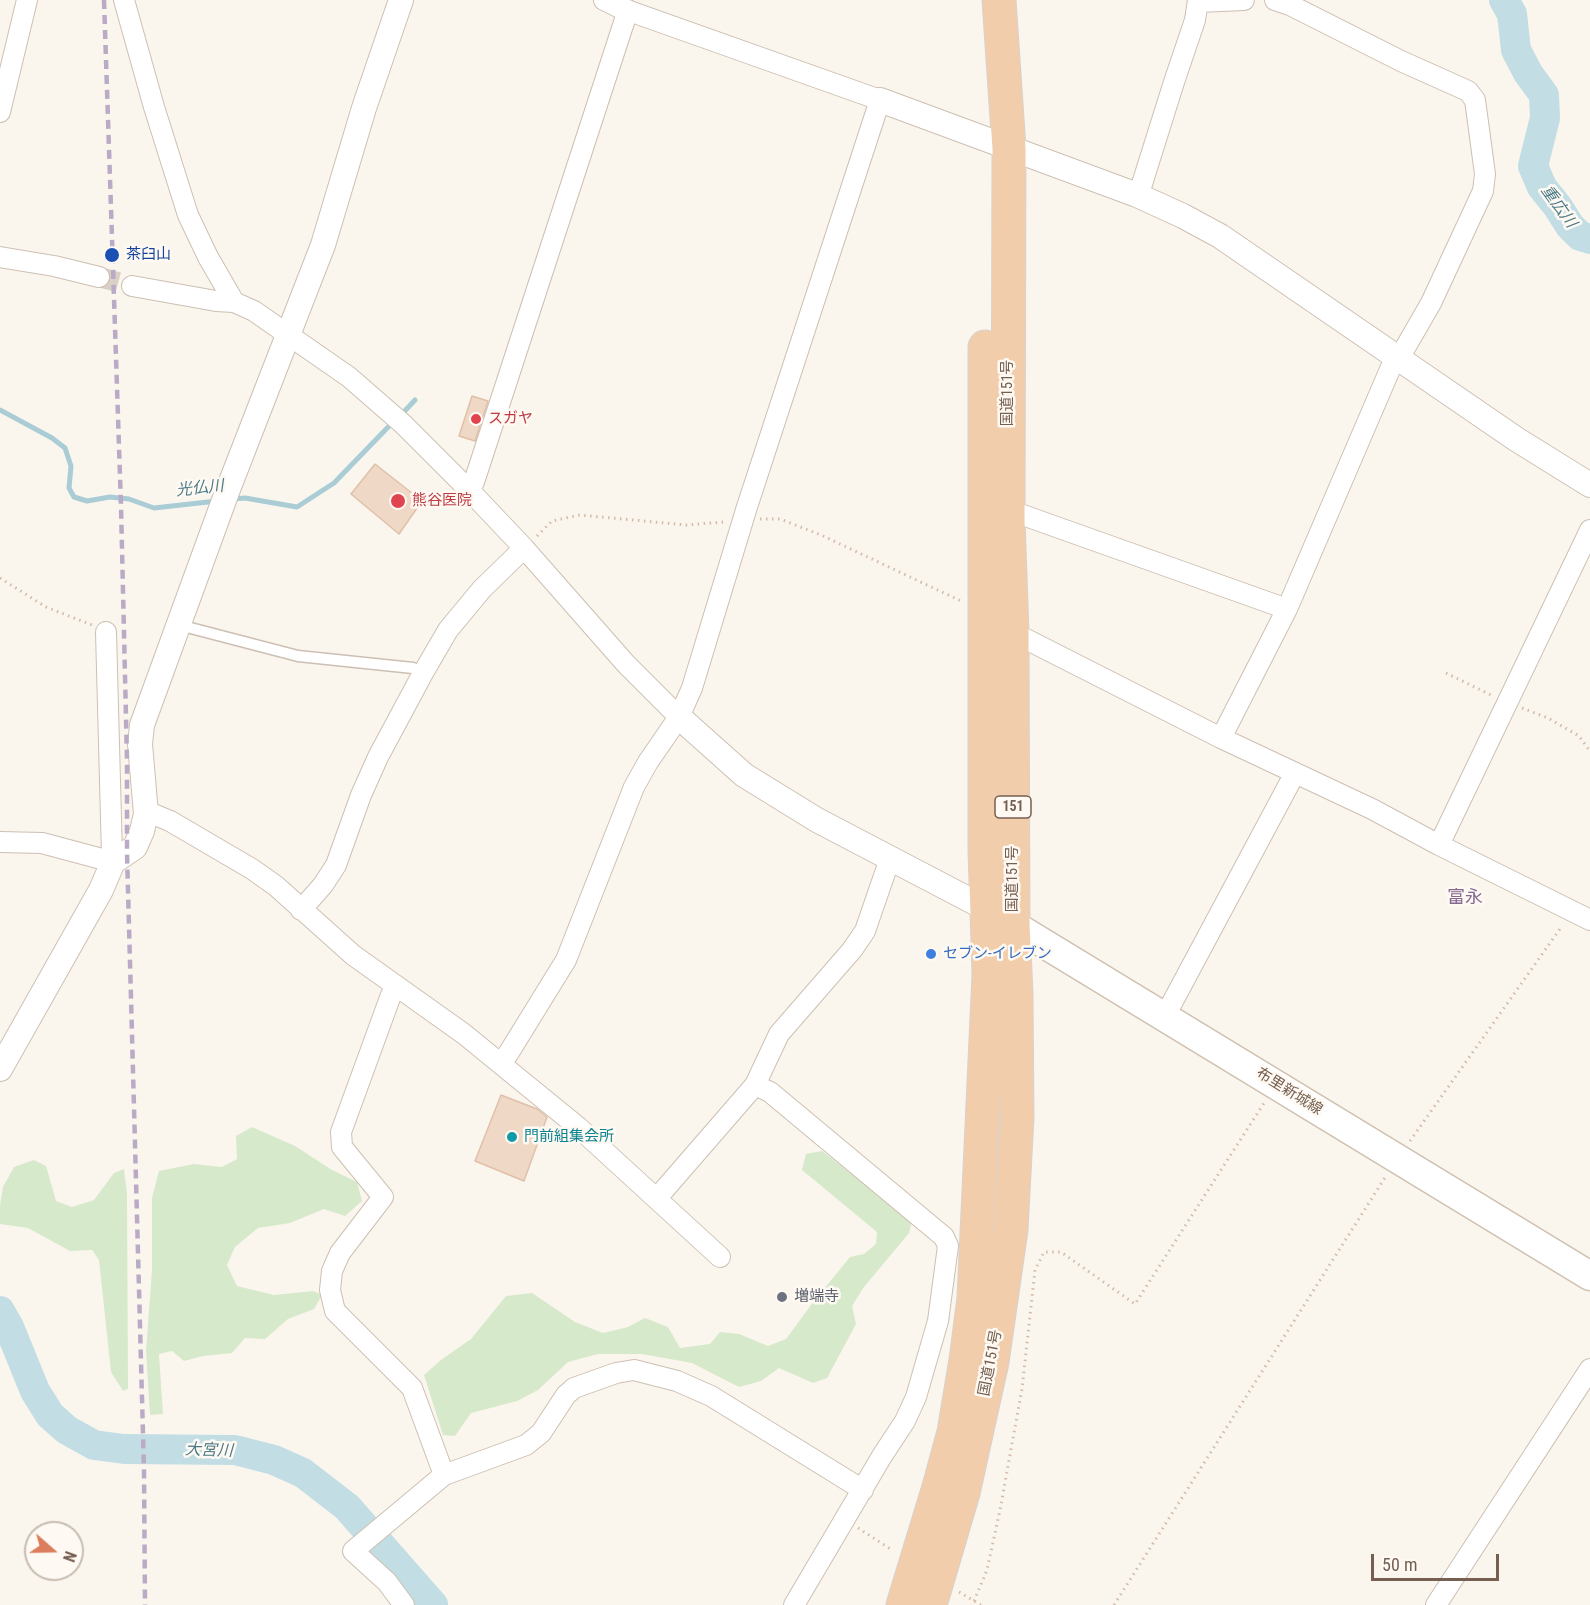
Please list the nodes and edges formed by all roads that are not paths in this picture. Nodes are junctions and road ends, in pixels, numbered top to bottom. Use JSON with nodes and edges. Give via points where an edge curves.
{"nodes":[{"id":1,"x":27,"y":0,"type":"edge"},
{"id":2,"x":124,"y":0,"type":"edge"},
{"id":3,"x":401,"y":0,"type":"edge"},
{"id":4,"x":604,"y":0,"type":"edge"},
{"id":5,"x":992,"y":0,"type":"edge"},
{"id":6,"x":999,"y":0,"type":"edge"},
{"id":7,"x":1244,"y":0,"type":"edge"},
{"id":8,"x":1275,"y":0,"type":"edge"},
{"id":9,"x":1198,"y":1,"type":"edge"},
{"id":10,"x":628,"y":10,"type":"junction"},
{"id":11,"x":880,"y":100,"type":"junction"},
{"id":12,"x":0,"y":112,"type":"edge"},
{"id":13,"x":998,"y":144,"type":"junction"},
{"id":14,"x":1137,"y":195,"type":"junction"},
{"id":15,"x":0,"y":257,"type":"edge"},
{"id":16,"x":99,"y":277,"type":"tunnel mouth"},
{"id":17,"x":132,"y":286,"type":"tunnel mouth"},
{"id":18,"x":234,"y":303,"type":"junction"},
{"id":19,"x":289,"y":334,"type":"junction"},
{"id":20,"x":1397,"y":358,"type":"junction"},
{"id":21,"x":1590,"y":485,"type":"edge"},
{"id":22,"x":469,"y":490,"type":"junction"},
{"id":23,"x":1008,"y":519,"type":"junction"},
{"id":24,"x":1590,"y":530,"type":"edge"},
{"id":25,"x":524,"y":548,"type":"junction"},
{"id":26,"x":1287,"y":609,"type":"junction"},
{"id":27,"x":179,"y":625,"type":"junction"},
{"id":28,"x":106,"y":632,"type":"road end"},
{"id":29,"x":1012,"y":632,"type":"junction"},
{"id":30,"x":423,"y":673,"type":"junction"},
{"id":31,"x":679,"y":717,"type":"junction"},
{"id":32,"x":1221,"y":738,"type":"junction"},
{"id":33,"x":1295,"y":773,"type":"junction"},
{"id":34,"x":146,"y":814,"type":"junction"},
{"id":35,"x":0,"y":842,"type":"edge"},
{"id":36,"x":1439,"y":845,"type":"junction"},
{"id":37,"x":894,"y":860,"type":"junction"},
{"id":38,"x":113,"y":862,"type":"junction"},
{"id":39,"x":302,"y":910,"type":"junction"},
{"id":40,"x":1000,"y":916,"type":"junction"},
{"id":41,"x":1590,"y":920,"type":"edge"},
{"id":42,"x":396,"y":986,"type":"junction"},
{"id":43,"x":1165,"y":1016,"type":"junction"},
{"id":44,"x":500,"y":1063,"type":"junction"},
{"id":45,"x":0,"y":1069,"type":"edge"},
{"id":46,"x":755,"y":1085,"type":"junction"},
{"id":47,"x":657,"y":1198,"type":"junction"},
{"id":48,"x":720,"y":1257,"type":"dead end"},
{"id":49,"x":1590,"y":1276,"type":"edge"},
{"id":50,"x":1590,"y":1370,"type":"edge"},
{"id":51,"x":444,"y":1475,"type":"junction"},
{"id":52,"x":863,"y":1490,"type":"junction"},
{"id":53,"x":404,"y":1605,"type":"edge"},
{"id":54,"x":794,"y":1605,"type":"edge"},
{"id":55,"x":903,"y":1605,"type":"edge"},
{"id":56,"x":930,"y":1605,"type":"edge"},
{"id":57,"x":1436,"y":1605,"type":"edge"}],
"edges":[{"from":1,"to":12,"type":"street"},
{"from":2,"to":18,"type":"street","via":[[188,216]]},
{"from":3,"to":19,"type":"street","via":[[323,245]]},
{"from":4,"to":10,"type":"street"},
{"from":5,"to":13,"type":"highway","name":"国道151号","number":"151"},
{"from":6,"to":13,"type":"highway","name":"国道151号","number":"151"},
{"from":7,"to":9,"type":"street"},
{"from":8,"to":20,"type":"street","via":[[1468,91],[1475,100],[1485,174],[1483,191],[1431,303]]},
{"from":9,"to":14,"type":"street"},
{"from":10,"to":11,"type":"street"},
{"from":10,"to":22,"type":"street"},
{"from":11,"to":13,"type":"street"},
{"from":11,"to":31,"type":"street","via":[[692,688]]},
{"from":13,"to":14,"type":"street"},
{"from":13,"to":23,"type":"highway","name":"国道151号","number":"151"},
{"from":13,"to":40,"type":"highway","name":"国道151号","number":"151","via":[[984,545]]},
{"from":14,"to":20,"type":"street","via":[[1220,236]]},
{"from":15,"to":16,"type":"street"},
{"from":17,"to":18,"type":"street"},
{"from":18,"to":19,"type":"street"},
{"from":19,"to":22,"type":"street","via":[[349,377],[399,420]]},
{"from":19,"to":27,"type":"street"},
{"from":20,"to":21,"type":"street"},
{"from":20,"to":26,"type":"street"},
{"from":22,"to":25,"type":"street"},
{"from":23,"to":26,"type":"street","via":[[1020,514]]},
{"from":23,"to":29,"type":"highway","name":"国道151号","number":"151"},
{"from":24,"to":36,"type":"street"},
{"from":25,"to":30,"type":"street","via":[[448,630]]},
{"from":25,"to":31,"type":"street","via":[[626,664]]},
{"from":26,"to":32,"type":"street"},
{"from":27,"to":30,"type":"lane","via":[[298,656],[413,668]]},
{"from":27,"to":34,"type":"street","via":[[142,725]]},
{"from":28,"to":38,"type":"street"},
{"from":29,"to":32,"type":"street"},
{"from":29,"to":40,"type":"highway","name":"国道151号","number":"151"},
{"from":30,"to":39,"type":"street","via":[[378,757],[336,865]]},
{"from":31,"to":37,"type":"street","via":[[744,775],[817,820]]},
{"from":31,"to":44,"type":"street","via":[[634,787],[566,960]]},
{"from":32,"to":33,"type":"street"},
{"from":33,"to":36,"type":"street"},
{"from":33,"to":43,"type":"street"},
{"from":34,"to":38,"type":"street","via":[[135,847]]},
{"from":34,"to":39,"type":"street","via":[[170,822],[252,868]]},
{"from":35,"to":38,"type":"street","via":[[42,843]]},
{"from":36,"to":41,"type":"street"},
{"from":37,"to":40,"type":"street"},
{"from":37,"to":46,"type":"street","via":[[886,870],[865,931],[779,1034]]},
{"from":38,"to":45,"type":"street"},
{"from":39,"to":42,"type":"street"},
{"from":40,"to":43,"type":"main road","name":"布里新城線"},
{"from":40,"to":55,"type":"highway","name":"国道151号","number":"151","via":[[989,974],[974,1298],[966,1360],[954,1432]]},
{"from":40,"to":56,"type":"highway","name":"国道151号","number":"151","via":[[1016,994],[1017,1117],[1008,1253],[992,1362],[974,1447]]},
{"from":42,"to":44,"type":"street"},
{"from":42,"to":51,"type":"street","via":[[341,1132],[342,1147],[383,1197],[340,1253],[332,1271],[330,1290],[335,1311],[412,1388]]},
{"from":43,"to":49,"type":"main road","name":"布里新城線"},
{"from":44,"to":47,"type":"street"},
{"from":46,"to":47,"type":"street"},
{"from":46,"to":52,"type":"street","via":[[770,1092],[944,1237],[948,1246],[939,1321],[916,1396],[906,1421]]},
{"from":47,"to":48,"type":"street"},
{"from":50,"to":57,"type":"street"},
{"from":51,"to":52,"type":"street","via":[[526,1445],[574,1388],[634,1370],[677,1381],[711,1396]]},
{"from":51,"to":53,"type":"street","via":[[353,1551],[387,1582]]},
{"from":52,"to":54,"type":"street"}]}
